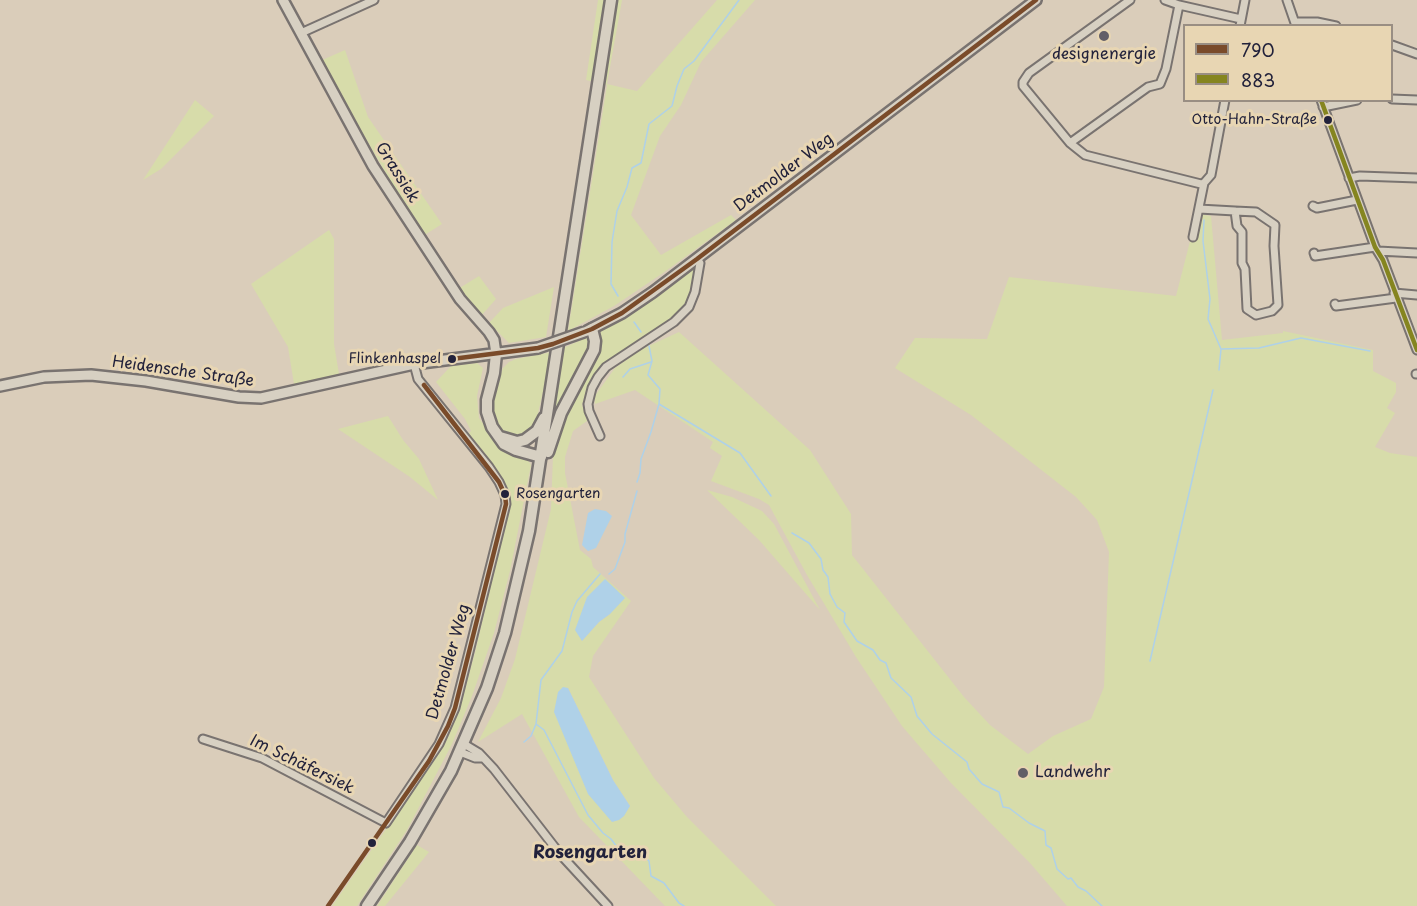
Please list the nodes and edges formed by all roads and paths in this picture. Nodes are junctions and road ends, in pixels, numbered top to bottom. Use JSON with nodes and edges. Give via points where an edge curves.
{"nodes":[{"id":1,"x":284,"y":0,"type":"edge"},
{"id":2,"x":374,"y":0,"type":"edge"},
{"id":3,"x":611,"y":0,"type":"edge"},
{"id":4,"x":1036,"y":0,"type":"edge"},
{"id":5,"x":1131,"y":0,"type":"edge"},
{"id":6,"x":1165,"y":0,"type":"edge"},
{"id":7,"x":1245,"y":0,"type":"edge"},
{"id":8,"x":1287,"y":0,"type":"edge"},
{"id":9,"x":1179,"y":5,"type":"junction"},
{"id":10,"x":1240,"y":22,"type":"edge"},
{"id":11,"x":1296,"y":24,"type":"edge"},
{"id":12,"x":1326,"y":24,"type":"edge"},
{"id":13,"x":301,"y":33,"type":"junction"},
{"id":14,"x":1393,"y":45,"type":"edge"},
{"id":15,"x":1417,"y":54,"type":"edge"},
{"id":16,"x":1393,"y":99,"type":"edge"},
{"id":17,"x":1417,"y":100,"type":"edge"},
{"id":18,"x":1225,"y":102,"type":"edge"},
{"id":19,"x":1340,"y":102,"type":"edge"},
{"id":20,"x":1322,"y":104,"type":"edge"},
{"id":21,"x":1070,"y":142,"type":"junction"},
{"id":22,"x":1349,"y":178,"type":"junction"},
{"id":23,"x":1417,"y":178,"type":"edge"},
{"id":24,"x":1204,"y":183,"type":"junction"},
{"id":25,"x":1357,"y":200,"type":"junction"},
{"id":26,"x":1313,"y":206,"type":"dead end"},
{"id":27,"x":1199,"y":209,"type":"junction"},
{"id":28,"x":1235,"y":211,"type":"junction"},
{"id":29,"x":1193,"y":237,"type":"dead end"},
{"id":30,"x":1377,"y":249,"type":"junction"},
{"id":31,"x":1314,"y":253,"type":"dead end"},
{"id":32,"x":1417,"y":253,"type":"edge"},
{"id":33,"x":697,"y":259,"type":"junction"},
{"id":34,"x":1417,"y":295,"type":"edge"},
{"id":35,"x":1395,"y":296,"type":"junction"},
{"id":36,"x":1335,"y":304,"type":"dead end"},
{"id":37,"x":1413,"y":330,"type":"edge"},
{"id":38,"x":588,"y":331,"type":"junction"},
{"id":39,"x":538,"y":348,"type":"joint"},
{"id":40,"x":1417,"y":350,"type":"edge"},
{"id":41,"x":496,"y":354,"type":"junction"},
{"id":42,"x":414,"y":364,"type":"junction"},
{"id":43,"x":0,"y":386,"type":"edge"},
{"id":44,"x":548,"y":409,"type":"junction"},
{"id":45,"x":497,"y":435,"type":"junction"},
{"id":46,"x":600,"y":436,"type":"dead end"},
{"id":47,"x":541,"y":457,"type":"junction"},
{"id":48,"x":536,"y":489,"type":"junction"},
{"id":49,"x":203,"y":739,"type":"dead end"},
{"id":50,"x":462,"y":748,"type":"junction"},
{"id":51,"x":386,"y":823,"type":"joint"},
{"id":52,"x":367,"y":906,"type":"edge"},
{"id":53,"x":608,"y":906,"type":"edge"}],
"edges":[{"from":1,"to":13,"type":"street","name":"Grassiek"},
{"from":2,"to":13,"type":"street"},
{"from":3,"to":44,"type":"main road"},
{"from":4,"to":33,"type":"street","name":"Detmolder Weg"},
{"from":5,"to":21,"type":"street","via":[[1023,81],[1025,89]]},
{"from":6,"to":9,"type":"street"},
{"from":7,"to":10,"type":"street"},
{"from":8,"to":11,"type":"street"},
{"from":9,"to":10,"type":"street"},
{"from":9,"to":21,"type":"street","via":[[1160,84],[1148,87]]},
{"from":11,"to":12,"type":"street"},
{"from":13,"to":41,"type":"street","name":"Grassiek","via":[[373,166],[460,299],[489,332]]},
{"from":14,"to":15,"type":"street"},
{"from":16,"to":17,"type":"street"},
{"from":18,"to":24,"type":"street","via":[[1210,175]]},
{"from":19,"to":20,"type":"street"},
{"from":20,"to":22,"type":"street"},
{"from":21,"to":24,"type":"street","via":[[1085,155]]},
{"from":22,"to":23,"type":"street"},
{"from":22,"to":25,"type":"street"},
{"from":24,"to":27,"type":"street"},
{"from":25,"to":26,"type":"street"},
{"from":25,"to":30,"type":"street"},
{"from":27,"to":28,"type":"street"},
{"from":27,"to":29,"type":"street"},
{"from":28,"to":28,"type":"street","via":[[1256,212],[1276,227],[1278,306],[1272,311],[1256,315],[1247,309],[1242,232]]},
{"from":30,"to":31,"type":"street","via":[[1315,256]]},
{"from":30,"to":32,"type":"street"},
{"from":30,"to":35,"type":"street"},
{"from":33,"to":38,"type":"street","name":"Detmolder Weg","via":[[638,303]]},
{"from":33,"to":46,"type":"street","via":[[700,263],[689,307],[674,322],[606,367],[598,377],[588,404]]},
{"from":34,"to":35,"type":"street"},
{"from":35,"to":36,"type":"street"},
{"from":35,"to":37,"type":"street"},
{"from":37,"to":40,"type":"street"},
{"from":38,"to":39,"type":"street","name":"Detmolder Weg","bridge":true},
{"from":38,"to":48,"type":"main road","via":[[595,341],[594,350],[561,413]]},
{"from":39,"to":41,"type":"street","name":"Heidensche Straße"},
{"from":41,"to":42,"type":"street","name":"Heidensche Straße"},
{"from":41,"to":45,"type":"main road","via":[[487,406]]},
{"from":42,"to":43,"type":"street","name":"Heidensche Straße","via":[[261,398],[91,375],[44,377]]},
{"from":42,"to":51,"type":"street","name":"Detmolder Weg","via":[[418,380],[503,488],[506,504],[455,708],[439,744]]},
{"from":44,"to":45,"type":"main road","via":[[537,431],[525,440],[517,442]]},
{"from":44,"to":47,"type":"main road"},
{"from":45,"to":47,"type":"main road","via":[[510,448]]},
{"from":47,"to":48,"type":"main road"},
{"from":48,"to":50,"type":"main road","via":[[505,633]]},
{"from":49,"to":51,"type":"street","name":"Im Schäfersiek","via":[[262,758]]},
{"from":50,"to":52,"type":"main road","via":[[410,842]]},
{"from":50,"to":53,"type":"street","via":[[494,769],[560,854]]}]}
